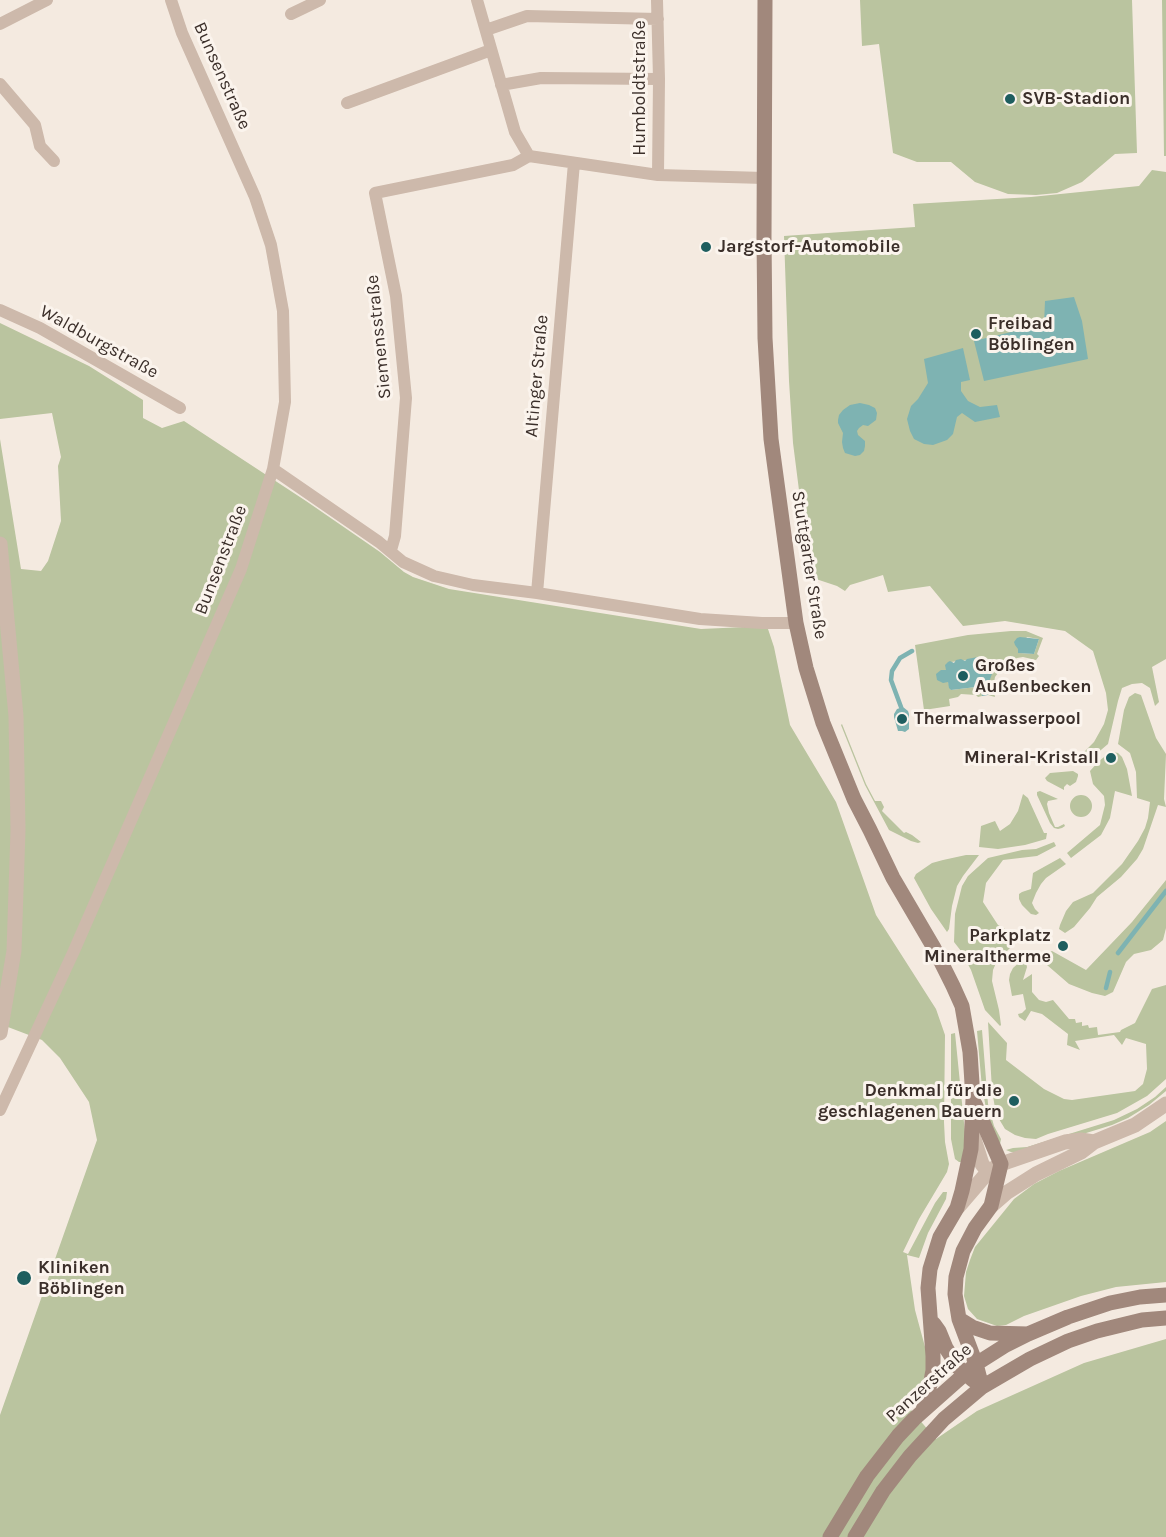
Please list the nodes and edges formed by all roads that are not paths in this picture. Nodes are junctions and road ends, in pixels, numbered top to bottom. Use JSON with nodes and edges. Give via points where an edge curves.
{"nodes":[{"id":1,"x":46,"y":0,"type":"edge"},
{"id":2,"x":171,"y":0,"type":"edge"},
{"id":3,"x":320,"y":0,"type":"edge"},
{"id":4,"x":477,"y":0,"type":"edge"},
{"id":5,"x":657,"y":0,"type":"edge"},
{"id":6,"x":765,"y":0,"type":"edge"},
{"id":7,"x":291,"y":14,"type":"dead end"},
{"id":8,"x":658,"y":19,"type":"junction"},
{"id":9,"x":0,"y":24,"type":"edge"},
{"id":10,"x":486,"y":30,"type":"junction"},
{"id":11,"x":491,"y":50,"type":"junction"},
{"id":12,"x":659,"y":78,"type":"junction"},
{"id":13,"x":0,"y":84,"type":"edge"},
{"id":14,"x":501,"y":85,"type":"junction"},
{"id":15,"x":347,"y":103,"type":"dead end"},
{"id":16,"x":529,"y":156,"type":"junction"},
{"id":17,"x":54,"y":161,"type":"dead end"},
{"id":18,"x":573,"y":163,"type":"junction"},
{"id":19,"x":658,"y":176,"type":"junction"},
{"id":20,"x":764,"y":178,"type":"junction"},
{"id":21,"x":0,"y":309,"type":"edge"},
{"id":22,"x":180,"y":408,"type":"dead end"},
{"id":23,"x":273,"y":469,"type":"junction"},
{"id":24,"x":0,"y":544,"type":"edge"},
{"id":25,"x":391,"y":550,"type":"junction"},
{"id":26,"x":537,"y":592,"type":"junction"},
{"id":27,"x":796,"y":623,"type":"junction"},
{"id":28,"x":0,"y":1033,"type":"edge"},
{"id":29,"x":973,"y":1100,"type":"junction"},
{"id":30,"x":1166,"y":1104,"type":"edge"},
{"id":31,"x":0,"y":1110,"type":"edge"},
{"id":32,"x":972,"y":1135,"type":"junction"},
{"id":33,"x":1094,"y":1142,"type":"junction"},
{"id":34,"x":996,"y":1171,"type":"junction"},
{"id":35,"x":1022,"y":1182,"type":"junction"},
{"id":36,"x":991,"y":1206,"type":"junction"},
{"id":37,"x":957,"y":1209,"type":"junction"},
{"id":38,"x":1166,"y":1295,"type":"edge"},
{"id":39,"x":1166,"y":1318,"type":"edge"},
{"id":40,"x":931,"y":1319,"type":"junction"},
{"id":41,"x":959,"y":1319,"type":"junction"},
{"id":42,"x":1028,"y":1334,"type":"junction"},
{"id":43,"x":971,"y":1370,"type":"junction"},
{"id":44,"x":982,"y":1387,"type":"junction"},
{"id":45,"x":923,"y":1410,"type":"junction"},
{"id":46,"x":830,"y":1537,"type":"edge"},
{"id":47,"x":855,"y":1537,"type":"edge"}],
"edges":[{"from":1,"to":9,"type":"street"},
{"from":2,"to":23,"type":"street","name":"Bunsenstraße","via":[[255,197],[271,245],[283,311],[285,402]]},
{"from":3,"to":7,"type":"street"},
{"from":4,"to":10,"type":"street"},
{"from":5,"to":8,"type":"street","name":"Humboldtstraße"},
{"from":6,"to":20,"type":"main road","name":"Stuttgarter Straße"},
{"from":8,"to":10,"type":"street","via":[[527,16]]},
{"from":8,"to":12,"type":"street","name":"Humboldtstraße"},
{"from":10,"to":11,"type":"street"},
{"from":11,"to":14,"type":"street"},
{"from":11,"to":15,"type":"street"},
{"from":12,"to":14,"type":"street","via":[[541,78]]},
{"from":12,"to":19,"type":"street","name":"Humboldtstraße"},
{"from":13,"to":17,"type":"street","via":[[35,125],[40,146]]},
{"from":14,"to":16,"type":"street","via":[[515,132]]},
{"from":16,"to":18,"type":"street"},
{"from":16,"to":25,"type":"street","name":"Siemensstraße","via":[[513,165],[375,193],[396,296],[406,398]]},
{"from":18,"to":19,"type":"street"},
{"from":18,"to":26,"type":"street","name":"Altinger Straße"},
{"from":19,"to":20,"type":"street"},
{"from":20,"to":27,"type":"main road","name":"Stuttgarter Straße","via":[[765,338],[771,439]]},
{"from":21,"to":22,"type":"street","name":"Waldburgstraße"},
{"from":23,"to":25,"type":"street"},
{"from":23,"to":31,"type":"street","name":"Bunsenstraße","via":[[241,569]]},
{"from":24,"to":28,"type":"street","via":[[16,716],[18,830],[14,951]]},
{"from":25,"to":26,"type":"street","via":[[404,562],[434,576]]},
{"from":26,"to":27,"type":"street","via":[[700,619]]},
{"from":27,"to":29,"type":"main road","name":"Stuttgarter Straße","via":[[823,723],[854,799],[962,1006]]},
{"from":29,"to":32,"type":"main road","name":"Stuttgarter Straße"},
{"from":29,"to":34,"type":"main road","name":"Stuttgarter Straße"},
{"from":30,"to":33,"type":"street","via":[[1135,1125]]},
{"from":32,"to":34,"type":"street","name":"Stuttgarter Straße","via":[[982,1164]]},
{"from":32,"to":37,"type":"main road","name":"Stuttgarter Straße"},
{"from":33,"to":34,"type":"street","via":[[1065,1142]]},
{"from":33,"to":35,"type":"street"},
{"from":34,"to":35,"type":"street"},
{"from":34,"to":36,"type":"main road","name":"Stuttgarter Straße"},
{"from":34,"to":37,"type":"street","name":"Stuttgarter Straße"},
{"from":35,"to":36,"type":"street"},
{"from":36,"to":41,"type":"main road","name":"Stuttgarter Straße","via":[[960,1259],[955,1294]]},
{"from":37,"to":40,"type":"main road","name":"Stuttgarter Straße","via":[[940,1237],[932,1261],[928,1288]]},
{"from":38,"to":42,"type":"main road","name":"Panzerstraße","via":[[1110,1304]]},
{"from":39,"to":44,"type":"main road","name":"Panzerstraße","via":[[1142,1320],[1068,1341]]},
{"from":40,"to":43,"type":"main road","name":"Stuttgarter Straße","via":[[958,1366]]},
{"from":40,"to":45,"type":"main road","via":[[933,1370]]},
{"from":41,"to":42,"type":"main road","via":[[990,1333]]},
{"from":41,"to":43,"type":"main road","name":"Stuttgarter Straße"},
{"from":42,"to":43,"type":"main road","name":"Panzerstraße"},
{"from":43,"to":44,"type":"main road","name":"Stuttgarter Straße"},
{"from":43,"to":45,"type":"main road","name":"Panzerstraße"},
{"from":44,"to":47,"type":"main road","name":"Panzerstraße","via":[[944,1419],[910,1456]]},
{"from":45,"to":46,"type":"main road","name":"Panzerstraße","via":[[867,1476]]}]}
